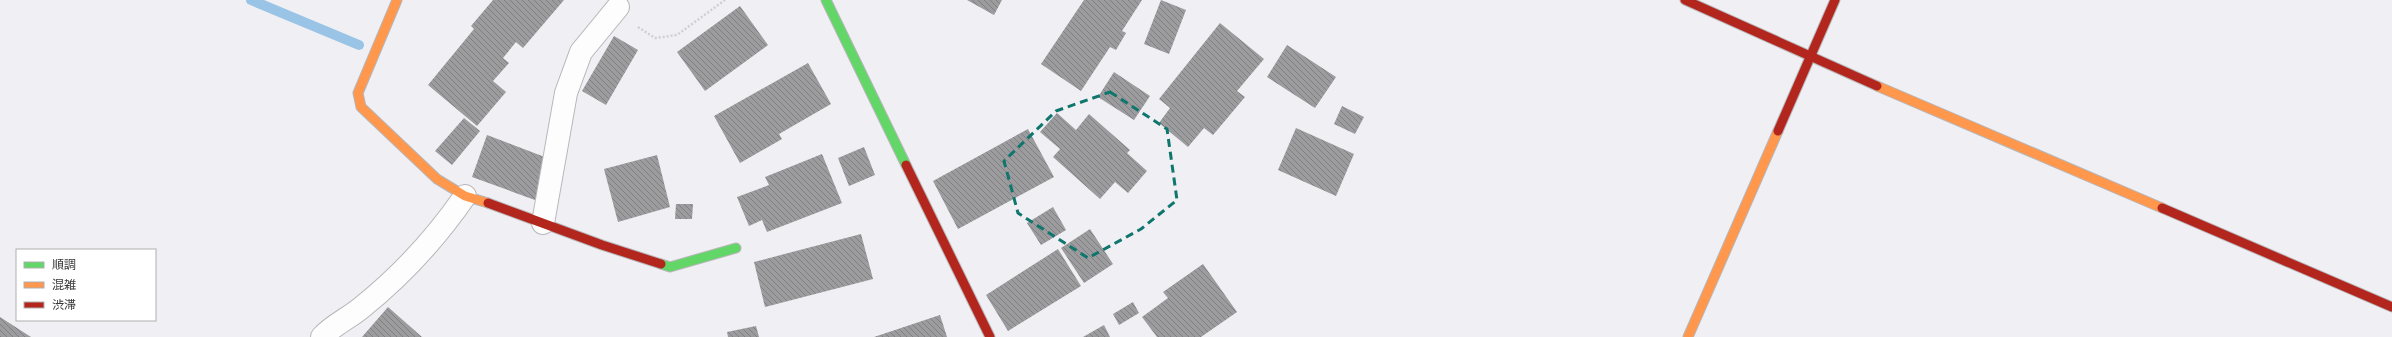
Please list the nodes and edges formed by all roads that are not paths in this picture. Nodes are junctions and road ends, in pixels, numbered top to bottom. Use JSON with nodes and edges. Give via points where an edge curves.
{"nodes":[{"id":1,"x":397,"y":0,"type":"edge"},
{"id":2,"x":826,"y":0,"type":"edge"},
{"id":3,"x":1685,"y":0,"type":"edge"},
{"id":4,"x":1835,"y":0,"type":"edge"},
{"id":5,"x":618,"y":7,"type":"road end"},
{"id":6,"x":1810,"y":56,"type":"junction"},
{"id":7,"x":465,"y":196,"type":"junction"},
{"id":8,"x":543,"y":223,"type":"junction"},
{"id":9,"x":736,"y":248,"type":"dead end"},
{"id":10,"x":2392,"y":307,"type":"edge"},
{"id":11,"x":322,"y":337,"type":"edge"},
{"id":12,"x":990,"y":337,"type":"edge"},
{"id":13,"x":1688,"y":337,"type":"edge"}],
"edges":[{"from":1,"to":7,"type":"street","via":[[358,93],[361,108],[437,179]]},
{"from":2,"to":12,"type":"street"},
{"from":3,"to":6,"type":"street"},
{"from":4,"to":6,"type":"street"},
{"from":5,"to":8,"type":"street","via":[[581,52],[566,93]]},
{"from":6,"to":10,"type":"street"},
{"from":6,"to":13,"type":"street"},
{"from":7,"to":8,"type":"street"},
{"from":7,"to":11,"type":"street","via":[[448,222],[403,272]]},
{"from":8,"to":9,"type":"street","via":[[670,267]]}]}
